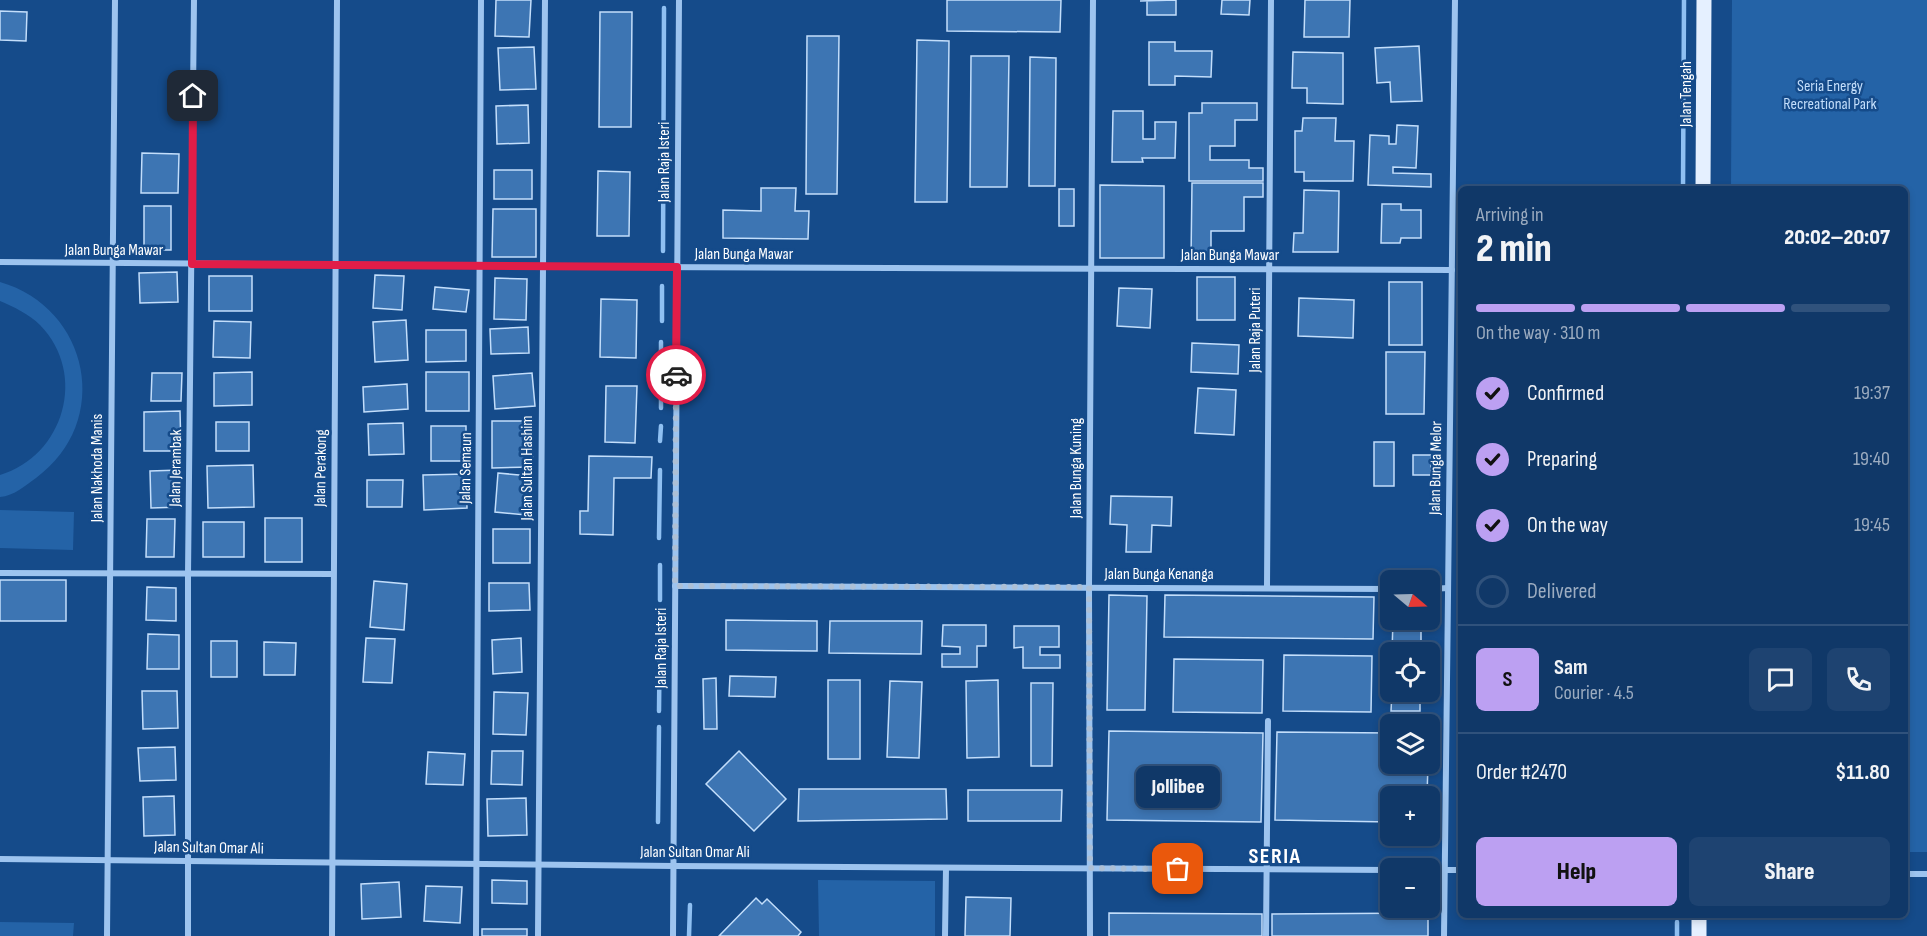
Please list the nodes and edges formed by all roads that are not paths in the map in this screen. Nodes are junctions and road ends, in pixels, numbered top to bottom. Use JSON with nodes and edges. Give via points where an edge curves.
{"nodes":[{"id":1,"x":115,"y":0,"type":"edge"},
{"id":2,"x":194,"y":0,"type":"edge"},
{"id":3,"x":337,"y":0,"type":"edge"},
{"id":4,"x":481,"y":0,"type":"edge"},
{"id":5,"x":545,"y":0,"type":"edge"},
{"id":6,"x":679,"y":0,"type":"edge"},
{"id":7,"x":1093,"y":0,"type":"edge"},
{"id":8,"x":1271,"y":0,"type":"edge"},
{"id":9,"x":1455,"y":0,"type":"edge"},
{"id":10,"x":1704,"y":0,"type":"edge"},
{"id":11,"x":1703,"y":186,"type":"edge"},
{"id":12,"x":0,"y":262,"type":"edge"},
{"id":13,"x":112,"y":264,"type":"junction"},
{"id":14,"x":192,"y":264,"type":"junction"},
{"id":15,"x":334,"y":265,"type":"junction"},
{"id":16,"x":481,"y":265,"type":"junction"},
{"id":17,"x":542,"y":266,"type":"junction"},
{"id":18,"x":677,"y":267,"type":"junction"},
{"id":19,"x":1091,"y":268,"type":"junction"},
{"id":20,"x":1269,"y":269,"type":"junction"},
{"id":21,"x":1452,"y":270,"type":"junction"},
{"id":22,"x":0,"y":573,"type":"edge"},
{"id":23,"x":110,"y":574,"type":"junction"},
{"id":24,"x":188,"y":574,"type":"junction"},
{"id":25,"x":333,"y":574,"type":"junction"},
{"id":26,"x":675,"y":586,"type":"junction"},
{"id":27,"x":1089,"y":587,"type":"junction"},
{"id":28,"x":1267,"y":587,"type":"junction"},
{"id":29,"x":1440,"y":588,"type":"edge"},
{"id":30,"x":1448,"y":588,"type":"junction"},
{"id":31,"x":1380,"y":589,"type":"edge"},
{"id":32,"x":1268,"y":721,"type":"dead end"},
{"id":33,"x":0,"y":859,"type":"edge"},
{"id":34,"x":107,"y":860,"type":"junction"},
{"id":35,"x":188,"y":861,"type":"junction"},
{"id":36,"x":332,"y":863,"type":"junction"},
{"id":37,"x":477,"y":864,"type":"junction"},
{"id":38,"x":538,"y":865,"type":"junction"},
{"id":39,"x":674,"y":867,"type":"junction"},
{"id":40,"x":946,"y":868,"type":"junction"},
{"id":41,"x":1090,"y":868,"type":"junction"},
{"id":42,"x":1266,"y":870,"type":"junction"},
{"id":43,"x":1380,"y":870,"type":"edge"},
{"id":44,"x":1440,"y":870,"type":"edge"},
{"id":45,"x":1444,"y":870,"type":"junction"},
{"id":46,"x":1458,"y":870,"type":"edge"},
{"id":47,"x":1908,"y":874,"type":"edge"},
{"id":48,"x":1927,"y":874,"type":"edge"},
{"id":49,"x":1699,"y":918,"type":"edge"},
{"id":50,"x":107,"y":936,"type":"edge"},
{"id":51,"x":188,"y":936,"type":"edge"},
{"id":52,"x":332,"y":936,"type":"edge"},
{"id":53,"x":476,"y":936,"type":"edge"},
{"id":54,"x":538,"y":936,"type":"edge"},
{"id":55,"x":673,"y":936,"type":"edge"},
{"id":56,"x":945,"y":936,"type":"edge"},
{"id":57,"x":1090,"y":936,"type":"edge"},
{"id":58,"x":1266,"y":936,"type":"edge"},
{"id":59,"x":1444,"y":936,"type":"edge"},
{"id":60,"x":1699,"y":936,"type":"edge"}],
"edges":[{"from":1,"to":13,"type":"street","name":"Jalan Nakhoda Manis"},
{"from":2,"to":14,"type":"street","name":"Jalan Jerambak"},
{"from":3,"to":15,"type":"street","name":"Jalan Perakong"},
{"from":4,"to":16,"type":"street","name":"Jalan Semaun"},
{"from":5,"to":17,"type":"street","name":"Jalan Sultan Hashim"},
{"from":6,"to":18,"type":"street","name":"Jalan Raja Isteri"},
{"from":7,"to":19,"type":"street","name":"Jalan Bunga Kuning"},
{"from":8,"to":20,"type":"street","name":"Jalan Raja Puteri"},
{"from":9,"to":21,"type":"street","name":"Jalan Bunga Melor"},
{"from":10,"to":11,"type":"main road","name":"Jalan Tengah"},
{"from":12,"to":13,"type":"street","name":"Jalan Bunga Mawar"},
{"from":13,"to":14,"type":"street","name":"Jalan Bunga Mawar"},
{"from":13,"to":23,"type":"street","name":"Jalan Nakhoda Manis"},
{"from":14,"to":15,"type":"street","name":"Jalan Bunga Mawar"},
{"from":14,"to":24,"type":"street","name":"Jalan Jerambak"},
{"from":15,"to":16,"type":"street","name":"Jalan Bunga Mawar"},
{"from":15,"to":25,"type":"street","name":"Jalan Perakong"},
{"from":16,"to":17,"type":"street","name":"Jalan Bunga Mawar"},
{"from":16,"to":37,"type":"street","name":"Jalan Semaun"},
{"from":17,"to":18,"type":"street","name":"Jalan Bunga Mawar"},
{"from":17,"to":38,"type":"street","name":"Jalan Sultan Hashim"},
{"from":18,"to":19,"type":"street","name":"Jalan Bunga Mawar"},
{"from":18,"to":26,"type":"street","name":"Jalan Raja Isteri"},
{"from":19,"to":20,"type":"street","name":"Jalan Bunga Mawar"},
{"from":19,"to":27,"type":"street","name":"Jalan Bunga Kuning"},
{"from":20,"to":21,"type":"street","name":"Jalan Bunga Mawar"},
{"from":20,"to":28,"type":"street","name":"Jalan Raja Puteri"},
{"from":21,"to":30,"type":"street","name":"Jalan Bunga Melor"},
{"from":22,"to":23,"type":"street"},
{"from":23,"to":24,"type":"street"},
{"from":23,"to":34,"type":"street","name":"Jalan Nakhoda Manis"},
{"from":24,"to":25,"type":"street"},
{"from":24,"to":35,"type":"street","name":"Jalan Jerambak"},
{"from":25,"to":36,"type":"street","name":"Jalan Perakong"},
{"from":26,"to":27,"type":"street","name":"Jalan Bunga Kenanga"},
{"from":26,"to":39,"type":"street","name":"Jalan Raja Isteri"},
{"from":27,"to":28,"type":"street","name":"Jalan Bunga Kenanga"},
{"from":27,"to":41,"type":"street","name":"Jalan Bunga Kuning"},
{"from":28,"to":31,"type":"street","name":"Jalan Bunga Kenanga"},
{"from":29,"to":30,"type":"street"},
{"from":30,"to":45,"type":"street","name":"Jalan Bunga Melor"},
{"from":32,"to":42,"type":"street"},
{"from":33,"to":34,"type":"street","name":"Jalan Sultan Omar Ali"},
{"from":34,"to":35,"type":"street","name":"Jalan Sultan Omar Ali"},
{"from":34,"to":50,"type":"street","name":"Jalan Nakhoda Manis"},
{"from":35,"to":36,"type":"street","name":"Jalan Sultan Omar Ali"},
{"from":35,"to":51,"type":"street","name":"Jalan Jerambak"},
{"from":36,"to":37,"type":"street","name":"Jalan Sultan Omar Ali"},
{"from":36,"to":52,"type":"street","name":"Jalan Perakong"},
{"from":37,"to":38,"type":"street","name":"Jalan Sultan Omar Ali"},
{"from":37,"to":53,"type":"street","name":"Jalan Semaun"},
{"from":38,"to":39,"type":"street","name":"Jalan Sultan Omar Ali"},
{"from":38,"to":54,"type":"street","name":"Jalan Sultan Hashim"},
{"from":39,"to":40,"type":"street","name":"Jalan Sultan Omar Ali"},
{"from":39,"to":55,"type":"street","name":"Jalan Raja Isteri"},
{"from":40,"to":41,"type":"street","name":"Jalan Sultan Omar Ali"},
{"from":40,"to":56,"type":"street"},
{"from":41,"to":42,"type":"street","name":"Jalan Sultan Omar Ali"},
{"from":41,"to":57,"type":"street","name":"Jalan Bunga Kuning"},
{"from":42,"to":43,"type":"street","name":"Jalan Sultan Omar Ali"},
{"from":42,"to":58,"type":"street"},
{"from":44,"to":45,"type":"street"},
{"from":45,"to":46,"type":"street"},
{"from":45,"to":59,"type":"street","name":"Jalan Bunga Melor"},
{"from":47,"to":48,"type":"street"},
{"from":49,"to":60,"type":"main road"}]}
